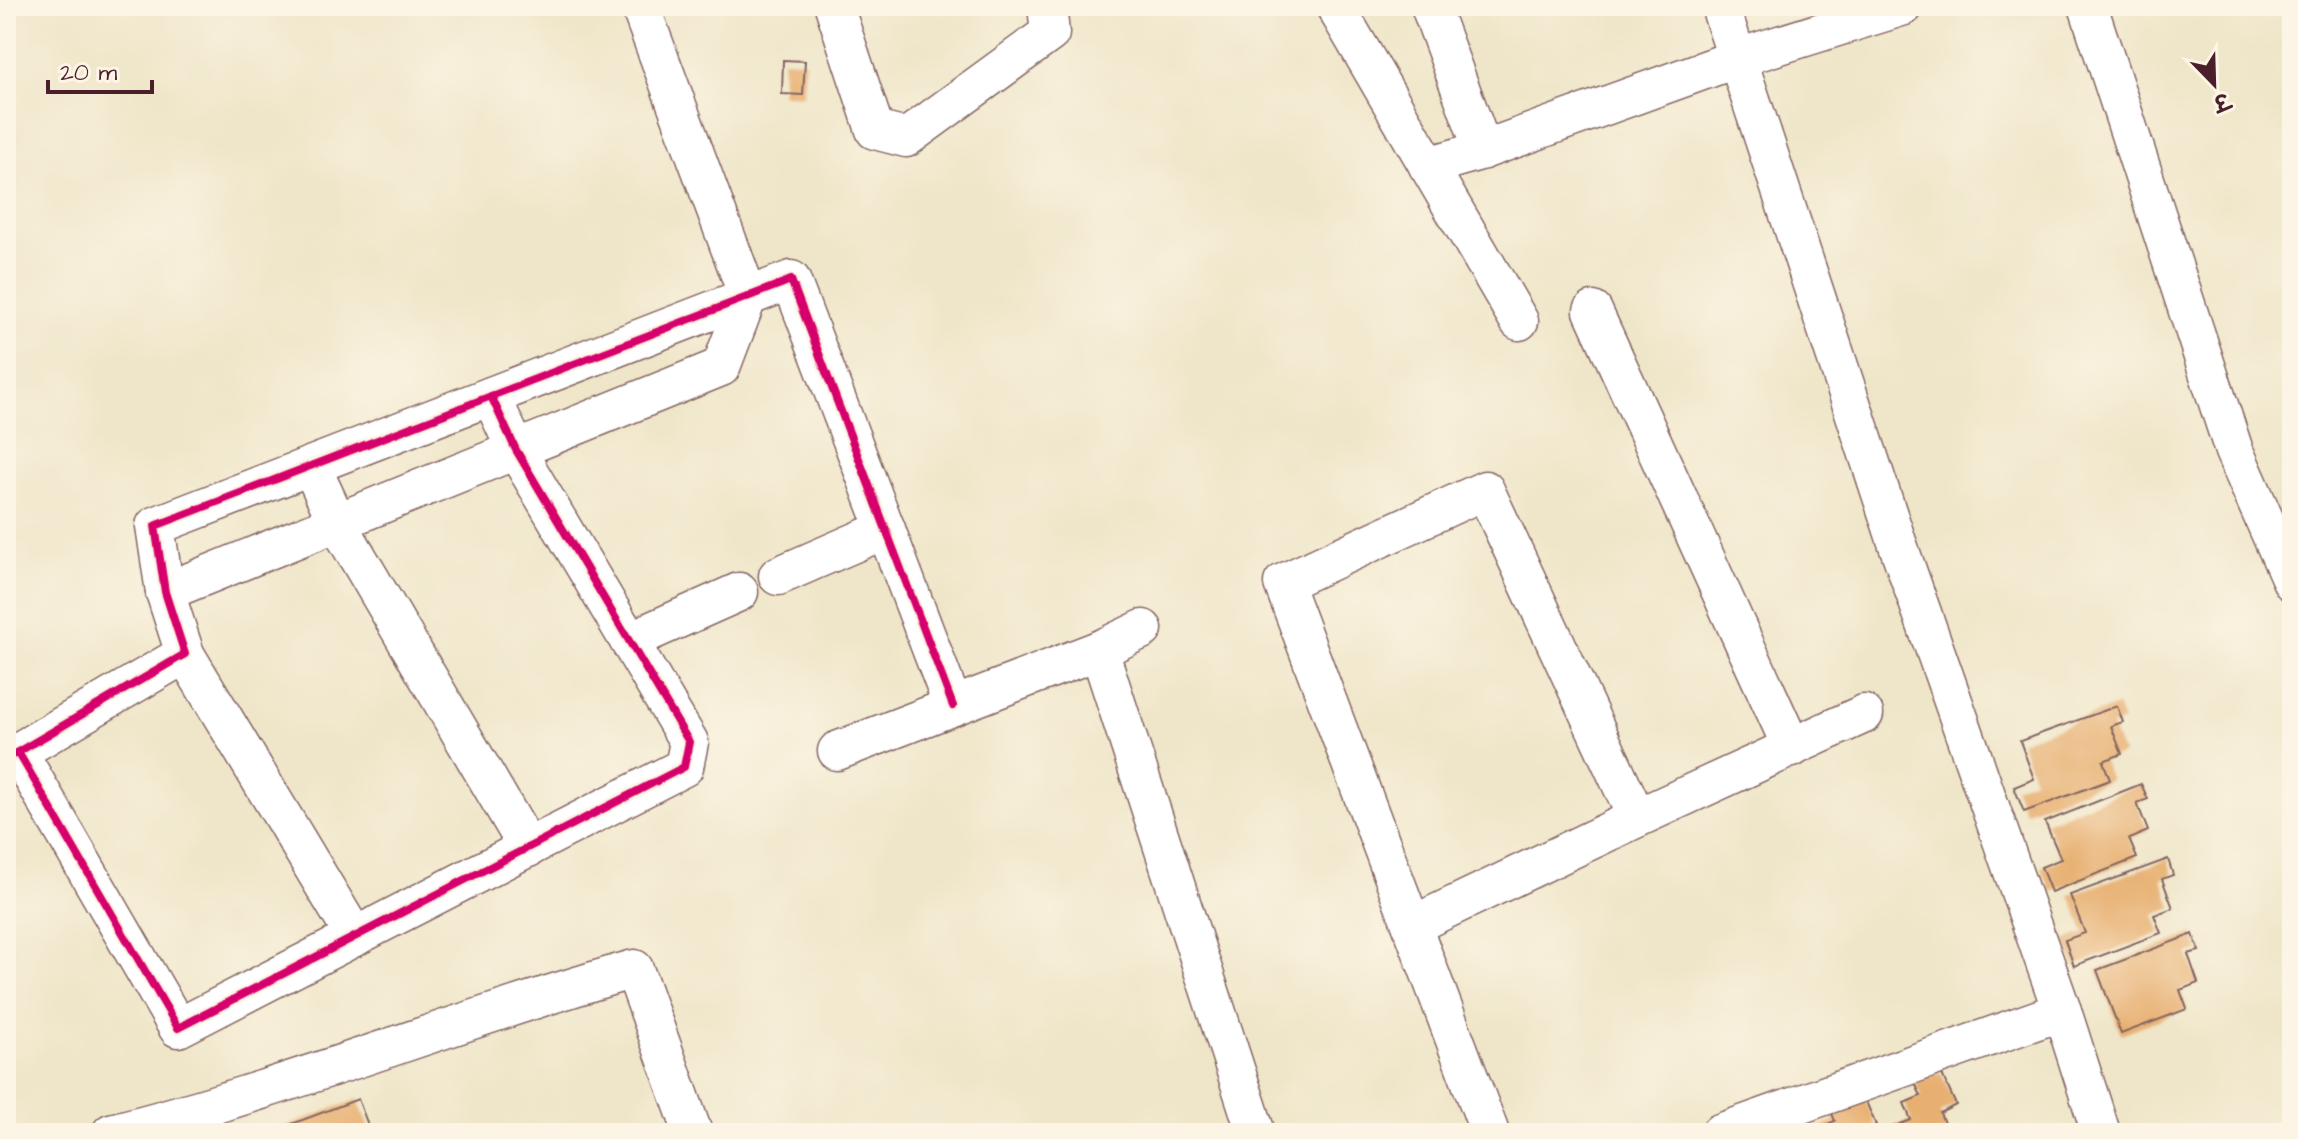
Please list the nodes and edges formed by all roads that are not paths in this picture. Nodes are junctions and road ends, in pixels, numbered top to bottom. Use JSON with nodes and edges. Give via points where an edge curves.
{"nodes":[{"id":1,"x":640,"y":6,"type":"edge"},
{"id":2,"x":834,"y":6,"type":"edge"},
{"id":3,"x":1047,"y":6,"type":"edge"},
{"id":4,"x":1335,"y":6,"type":"edge"},
{"id":5,"x":1430,"y":6,"type":"edge"},
{"id":6,"x":1720,"y":6,"type":"edge"},
{"id":7,"x":1904,"y":6,"type":"edge"},
{"id":8,"x":2088,"y":6,"type":"edge"},
{"id":9,"x":1738,"y":58,"type":"junction"},
{"id":10,"x":1483,"y":150,"type":"junction"},
{"id":11,"x":1428,"y":166,"type":"junction"},
{"id":12,"x":748,"y":296,"type":"junction"},
{"id":13,"x":1593,"y":311,"type":"dead end"},
{"id":14,"x":1519,"y":321,"type":"dead end"},
{"id":15,"x":491,"y":396,"type":"junction"},
{"id":16,"x":516,"y":450,"type":"junction"},
{"id":17,"x":311,"y":466,"type":"junction"},
{"id":18,"x":337,"y":522,"type":"junction"},
{"id":19,"x":886,"y":529,"type":"junction"},
{"id":20,"x":778,"y":576,"type":"dead end"},
{"id":21,"x":2292,"y":582,"type":"edge"},
{"id":22,"x":165,"y":592,"type":"junction"},
{"id":23,"x":739,"y":592,"type":"dead end"},
{"id":24,"x":1143,"y":629,"type":"dead end"},
{"id":25,"x":629,"y":641,"type":"junction"},
{"id":26,"x":1099,"y":650,"type":"junction"},
{"id":27,"x":185,"y":654,"type":"junction"},
{"id":28,"x":953,"y":706,"type":"junction"},
{"id":29,"x":1864,"y":714,"type":"dead end"},
{"id":30,"x":1792,"y":748,"type":"junction"},
{"id":31,"x":837,"y":751,"type":"dead end"},
{"id":32,"x":12,"y":756,"type":"edge"},
{"id":33,"x":1637,"y":818,"type":"junction"},
{"id":34,"x":528,"y":848,"type":"junction"},
{"id":35,"x":1413,"y":925,"type":"junction"},
{"id":36,"x":355,"y":937,"type":"junction"},
{"id":37,"x":2062,"y":1011,"type":"junction"},
{"id":38,"x":202,"y":1122,"type":"edge"},
{"id":39,"x":111,"y":1133,"type":"edge"},
{"id":40,"x":693,"y":1133,"type":"edge"},
{"id":41,"x":1256,"y":1133,"type":"edge"},
{"id":42,"x":1490,"y":1133,"type":"edge"},
{"id":43,"x":1720,"y":1133,"type":"edge"},
{"id":44,"x":2101,"y":1133,"type":"edge"}],
"edges":[{"from":1,"to":12,"type":"street"},
{"from":2,"to":3,"type":"street","via":[[875,130],[906,138],[1050,33]]},
{"from":4,"to":11,"type":"street"},
{"from":5,"to":10,"type":"street"},
{"from":6,"to":9,"type":"street"},
{"from":7,"to":9,"type":"street"},
{"from":8,"to":21,"type":"street","via":[[2234,451]]},
{"from":9,"to":10,"type":"street"},
{"from":9,"to":37,"type":"street","via":[[1897,542]]},
{"from":10,"to":11,"type":"street"},
{"from":11,"to":14,"type":"street"},
{"from":12,"to":15,"type":"street"},
{"from":12,"to":16,"type":"street","via":[[721,367]]},
{"from":12,"to":19,"type":"street","via":[[791,280]]},
{"from":13,"to":30,"type":"street"},
{"from":15,"to":16,"type":"street"},
{"from":15,"to":17,"type":"street"},
{"from":16,"to":18,"type":"street"},
{"from":16,"to":25,"type":"street"},
{"from":17,"to":18,"type":"street"},
{"from":17,"to":22,"type":"street","via":[[155,526]]},
{"from":18,"to":22,"type":"street"},
{"from":18,"to":34,"type":"street"},
{"from":19,"to":20,"type":"street"},
{"from":19,"to":28,"type":"street"},
{"from":22,"to":27,"type":"street"},
{"from":23,"to":25,"type":"street"},
{"from":24,"to":26,"type":"street"},
{"from":25,"to":34,"type":"street","via":[[689,742],[684,767]]},
{"from":26,"to":28,"type":"street"},
{"from":26,"to":41,"type":"street"},
{"from":27,"to":32,"type":"street"},
{"from":27,"to":36,"type":"street"},
{"from":28,"to":31,"type":"street"},
{"from":29,"to":30,"type":"street"},
{"from":30,"to":33,"type":"street"},
{"from":32,"to":36,"type":"street","via":[[178,1028]]},
{"from":33,"to":35,"type":"street"},
{"from":33,"to":35,"type":"street","via":[[1485,490],[1283,583]]},
{"from":34,"to":36,"type":"street"},
{"from":35,"to":42,"type":"street"},
{"from":37,"to":43,"type":"street"},
{"from":37,"to":44,"type":"street"},
{"from":38,"to":39,"type":"street"},
{"from":38,"to":40,"type":"street","via":[[536,996],[634,969]]}]}
